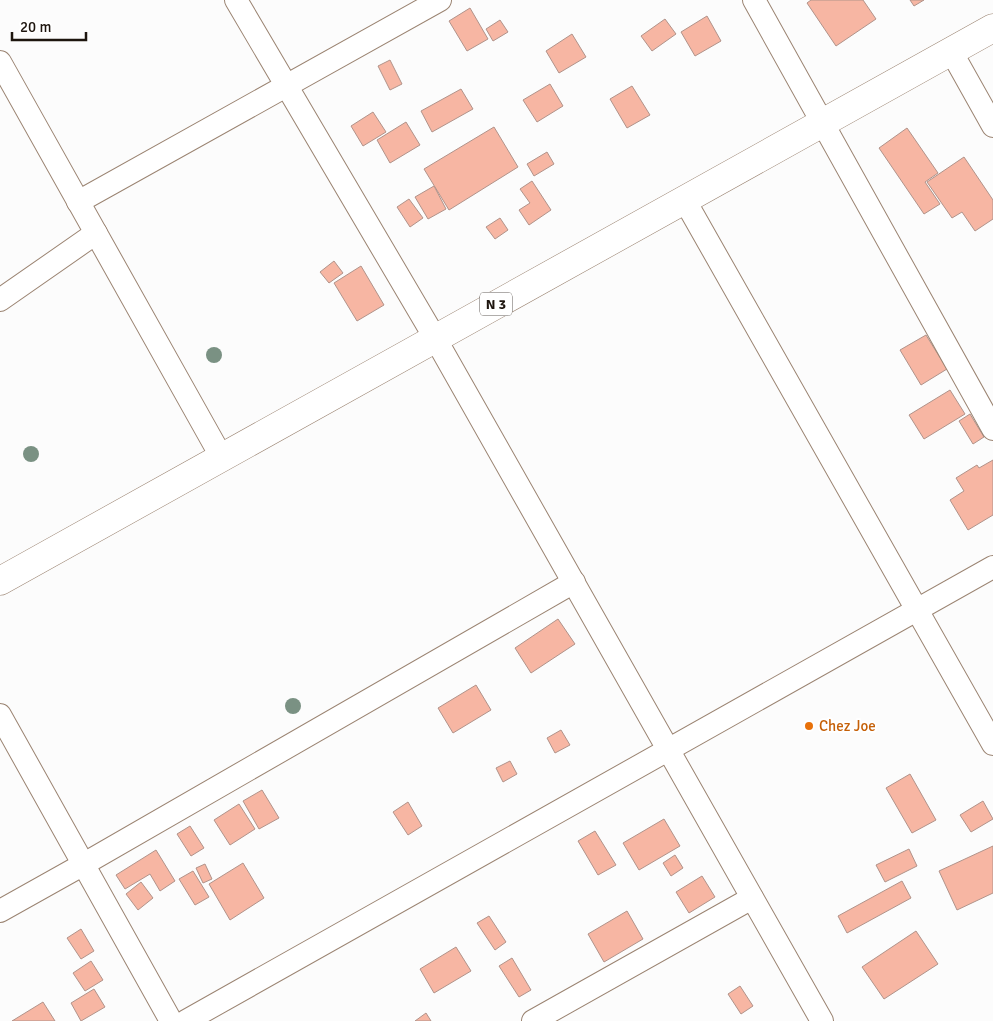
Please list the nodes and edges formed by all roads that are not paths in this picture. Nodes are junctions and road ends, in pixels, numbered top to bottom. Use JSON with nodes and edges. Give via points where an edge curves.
{"nodes":[{"id":1,"x":236,"y":0,"type":"edge"},
{"id":2,"x":438,"y":0,"type":"edge"},
{"id":3,"x":754,"y":0,"type":"edge"},
{"id":4,"x":993,"y":28,"type":"edge"},
{"id":5,"x":951,"y":51,"type":"junction"},
{"id":6,"x":0,"y":62,"type":"edge"},
{"id":7,"x":285,"y":85,"type":"junction"},
{"id":8,"x":822,"y":122,"type":"junction"},
{"id":9,"x":993,"y":126,"type":"edge"},
{"id":10,"x":684,"y":200,"type":"junction"},
{"id":11,"x":78,"y":202,"type":"junction"},
{"id":12,"x":96,"y":233,"type":"junction"},
{"id":13,"x":0,"y":300,"type":"edge"},
{"id":14,"x":435,"y":338,"type":"junction"},
{"id":15,"x":993,"y":429,"type":"edge"},
{"id":16,"x":222,"y":458,"type":"junction"},
{"id":17,"x":993,"y":567,"type":"edge"},
{"id":18,"x":0,"y":581,"type":"edge"},
{"id":19,"x":574,"y":582,"type":"junction"},
{"id":20,"x":917,"y":609,"type":"junction"},
{"id":21,"x":0,"y":716,"type":"edge"},
{"id":22,"x":993,"y":744,"type":"edge"},
{"id":23,"x":667,"y":750,"type":"junction"},
{"id":24,"x":84,"y":864,"type":"junction"},
{"id":25,"x":752,"y":898,"type":"junction"},
{"id":26,"x":0,"y":911,"type":"edge"},
{"id":27,"x":537,"y":1020,"type":"edge"},
{"id":28,"x":171,"y":1021,"type":"edge"},
{"id":29,"x":186,"y":1021,"type":"edge"},
{"id":30,"x":822,"y":1021,"type":"edge"}],
"edges":[{"from":1,"to":7,"type":"street"},
{"from":2,"to":7,"type":"street"},
{"from":3,"to":8,"type":"street"},
{"from":4,"to":5,"type":"main road","number":"N 3"},
{"from":5,"to":8,"type":"main road","number":"N 3"},
{"from":5,"to":9,"type":"street"},
{"from":6,"to":11,"type":"street"},
{"from":7,"to":11,"type":"street"},
{"from":7,"to":14,"type":"street"},
{"from":8,"to":10,"type":"main road","number":"N 3"},
{"from":8,"to":15,"type":"street"},
{"from":10,"to":14,"type":"main road","number":"N 3"},
{"from":10,"to":20,"type":"street"},
{"from":11,"to":12,"type":"street"},
{"from":12,"to":13,"type":"street"},
{"from":12,"to":16,"type":"street"},
{"from":14,"to":16,"type":"main road","number":"N 3"},
{"from":14,"to":19,"type":"street"},
{"from":16,"to":18,"type":"main road","number":"N 3"},
{"from":17,"to":20,"type":"street"},
{"from":19,"to":23,"type":"street"},
{"from":19,"to":24,"type":"street"},
{"from":20,"to":22,"type":"street"},
{"from":20,"to":23,"type":"street"},
{"from":21,"to":24,"type":"street"},
{"from":23,"to":25,"type":"street"},
{"from":23,"to":29,"type":"street"},
{"from":24,"to":26,"type":"street"},
{"from":24,"to":28,"type":"street"},
{"from":25,"to":27,"type":"street"},
{"from":25,"to":30,"type":"street"}]}
